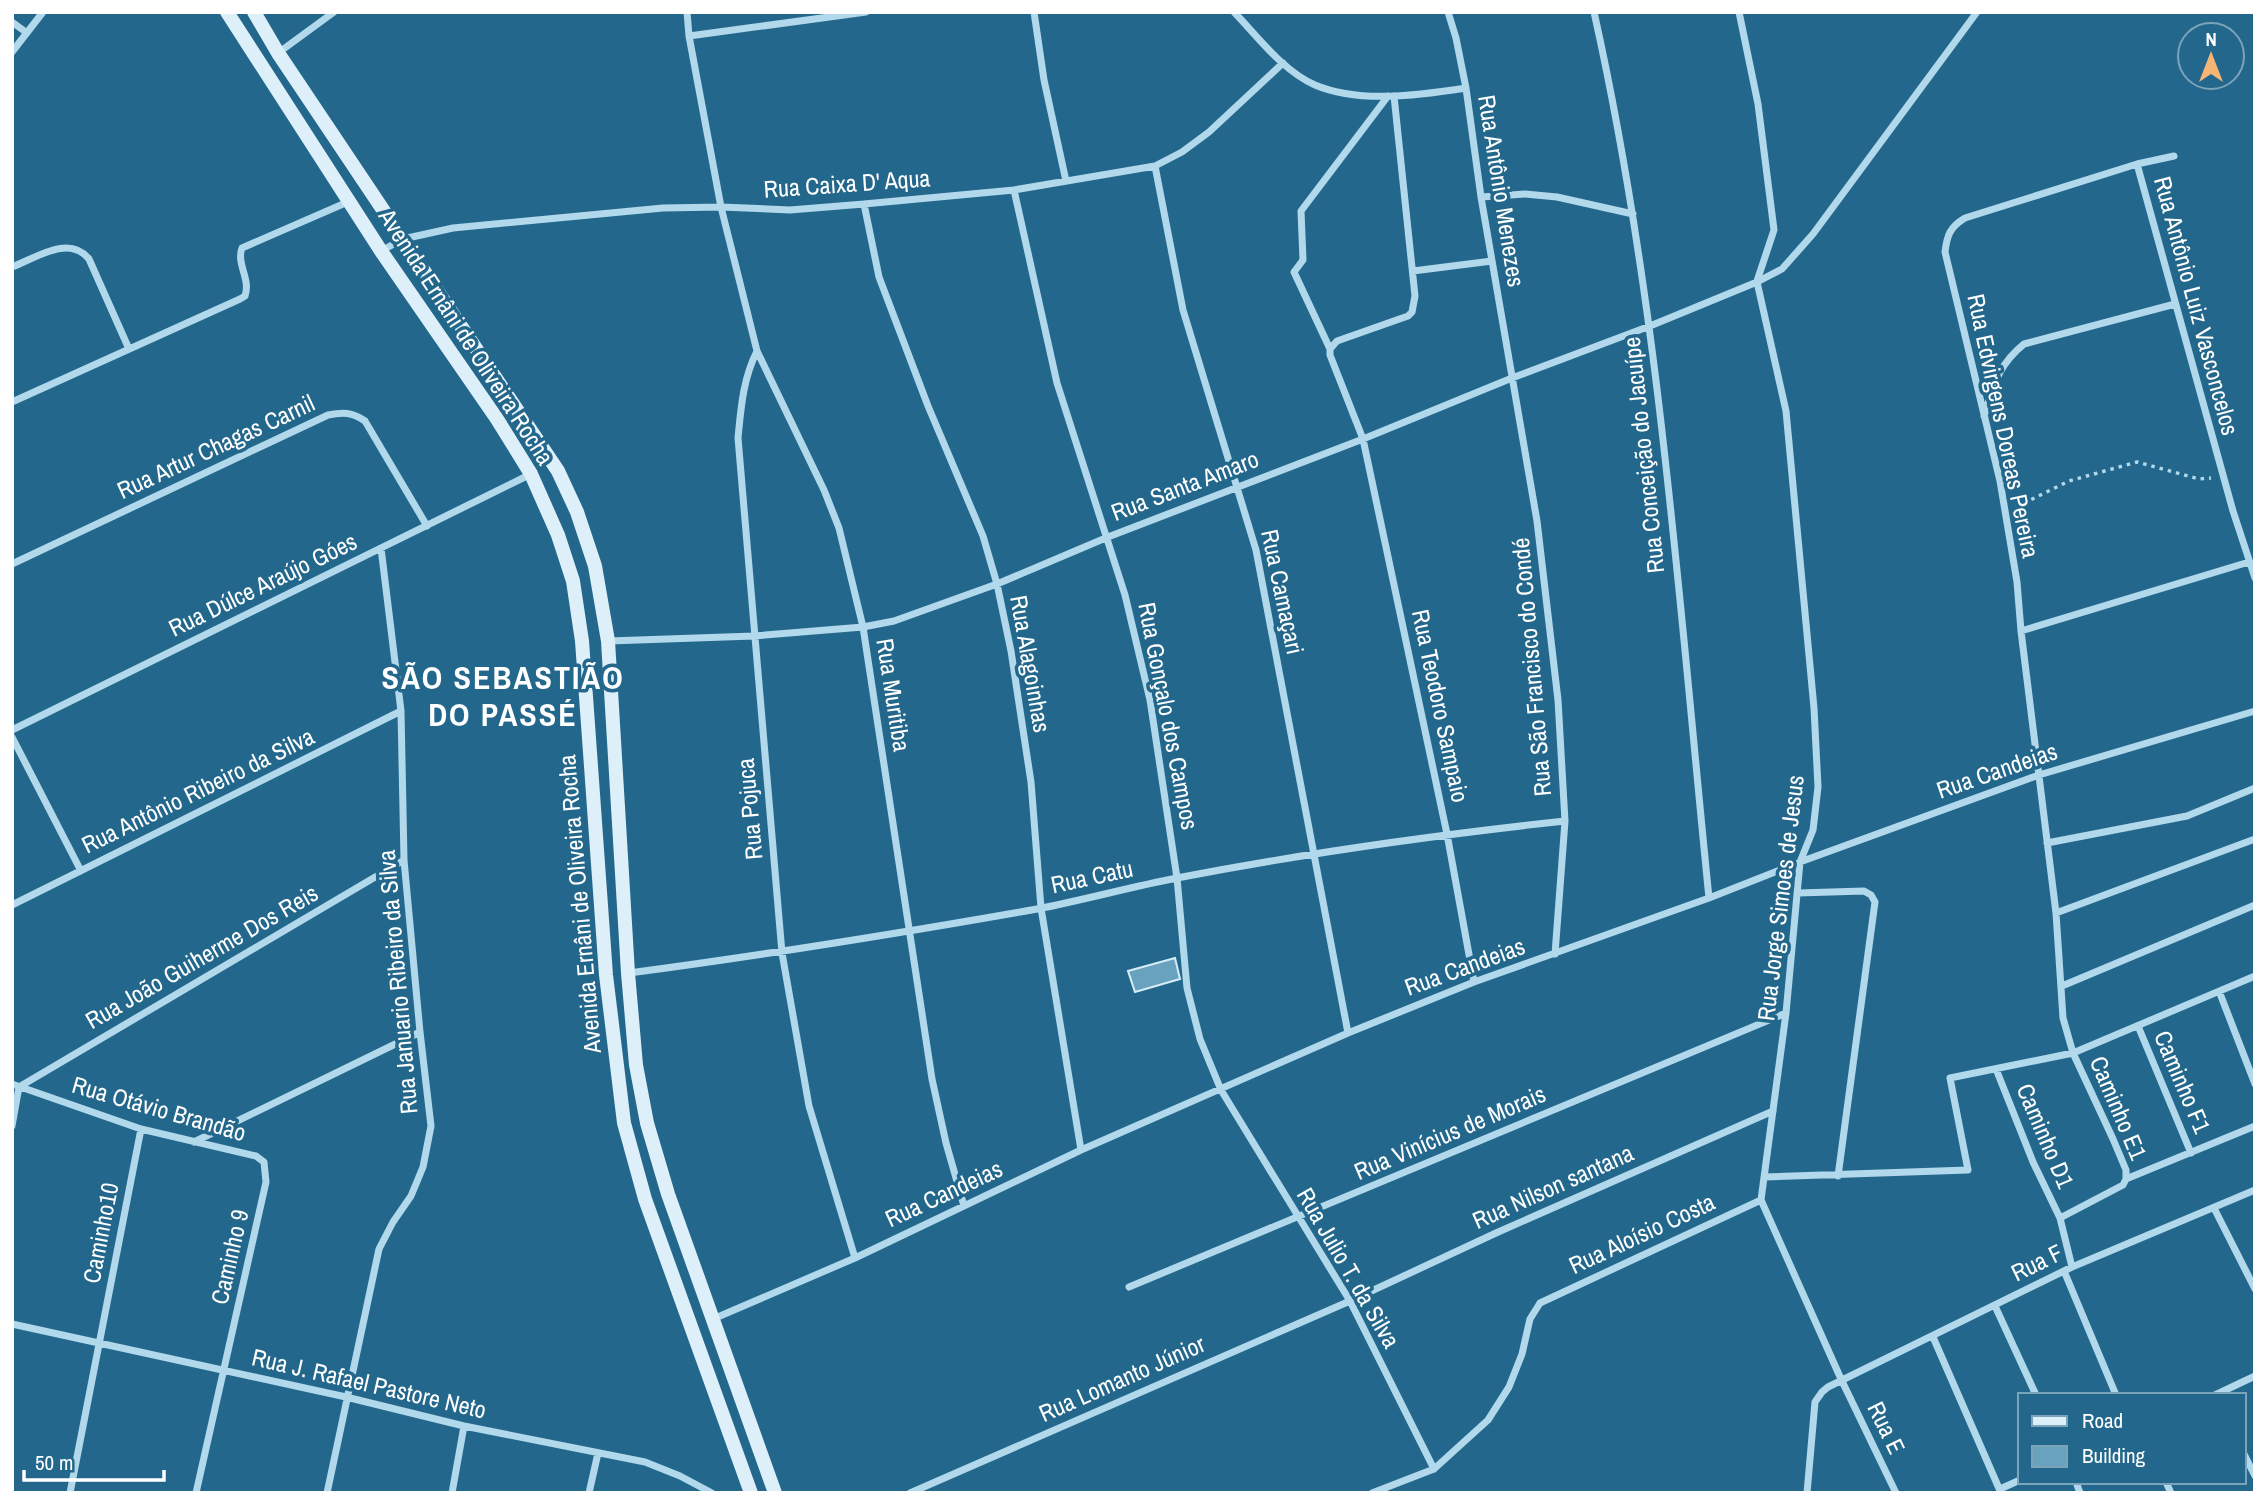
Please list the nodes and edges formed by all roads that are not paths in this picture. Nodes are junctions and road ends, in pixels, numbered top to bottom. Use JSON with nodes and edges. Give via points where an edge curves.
{"nodes":[{"id":1,"x":43,"y":12,"type":"edge"},
{"id":2,"x":227,"y":12,"type":"edge"},
{"id":3,"x":254,"y":12,"type":"edge"},
{"id":4,"x":334,"y":12,"type":"edge"},
{"id":5,"x":687,"y":12,"type":"edge"},
{"id":6,"x":866,"y":12,"type":"edge"},
{"id":7,"x":1034,"y":12,"type":"edge"},
{"id":8,"x":1234,"y":12,"type":"edge"},
{"id":9,"x":1448,"y":12,"type":"edge"},
{"id":10,"x":1594,"y":12,"type":"edge"},
{"id":11,"x":1739,"y":12,"type":"edge"},
{"id":12,"x":1977,"y":12,"type":"edge"},
{"id":13,"x":12,"y":22,"type":"edge"},
{"id":14,"x":27,"y":33,"type":"junction"},
{"id":15,"x":689,"y":36,"type":"junction"},
{"id":16,"x":12,"y":52,"type":"edge"},
{"id":17,"x":278,"y":53,"type":"junction"},
{"id":18,"x":1283,"y":63,"type":"junction"},
{"id":19,"x":1466,"y":88,"type":"junction"},
{"id":20,"x":1391,"y":96,"type":"junction"},
{"id":21,"x":2174,"y":156,"type":"dead end"},
{"id":22,"x":2137,"y":164,"type":"junction"},
{"id":23,"x":1155,"y":166,"type":"junction"},
{"id":24,"x":1066,"y":181,"type":"junction"},
{"id":25,"x":1014,"y":190,"type":"junction"},
{"id":26,"x":1482,"y":197,"type":"junction"},
{"id":27,"x":351,"y":201,"type":"junction"},
{"id":28,"x":864,"y":204,"type":"junction"},
{"id":29,"x":721,"y":207,"type":"junction"},
{"id":30,"x":1633,"y":214,"type":"junction"},
{"id":31,"x":403,"y":239,"type":"junction"},
{"id":32,"x":381,"y":251,"type":"junction"},
{"id":33,"x":1492,"y":261,"type":"junction"},
{"id":34,"x":12,"y":267,"type":"edge"},
{"id":35,"x":1413,"y":271,"type":"junction"},
{"id":36,"x":1757,"y":282,"type":"junction"},
{"id":37,"x":2175,"y":304,"type":"junction"},
{"id":38,"x":1650,"y":326,"type":"junction"},
{"id":39,"x":129,"y":349,"type":"junction"},
{"id":40,"x":1330,"y":349,"type":"junction"},
{"id":41,"x":757,"y":351,"type":"junction"},
{"id":42,"x":1512,"y":378,"type":"junction"},
{"id":43,"x":12,"y":402,"type":"edge"},
{"id":44,"x":1984,"y":416,"type":"junction"},
{"id":45,"x":1363,"y":439,"type":"junction"},
{"id":46,"x":531,"y":474,"type":"junction"},
{"id":47,"x":1236,"y":486,"type":"junction"},
{"id":48,"x":427,"y":526,"type":"junction"},
{"id":49,"x":1108,"y":537,"type":"junction"},
{"id":50,"x":381,"y":548,"type":"junction"},
{"id":51,"x":2249,"y":562,"type":"junction"},
{"id":52,"x":12,"y":565,"type":"edge"},
{"id":53,"x":2255,"y":578,"type":"edge"},
{"id":54,"x":997,"y":584,"type":"junction"},
{"id":55,"x":863,"y":626,"type":"junction"},
{"id":56,"x":2021,"y":631,"type":"junction"},
{"id":57,"x":754,"y":636,"type":"junction"},
{"id":58,"x":608,"y":642,"type":"junction"},
{"id":59,"x":401,"y":711,"type":"junction"},
{"id":60,"x":2255,"y":711,"type":"edge"},
{"id":61,"x":12,"y":730,"type":"edge"},
{"id":62,"x":12,"y":737,"type":"edge"},
{"id":63,"x":2039,"y":775,"type":"junction"},
{"id":64,"x":2255,"y":788,"type":"edge"},
{"id":65,"x":1565,"y":821,"type":"junction"},
{"id":66,"x":1447,"y":834,"type":"junction"},
{"id":67,"x":2255,"y":839,"type":"edge"},
{"id":68,"x":2047,"y":843,"type":"junction"},
{"id":69,"x":1315,"y":855,"type":"junction"},
{"id":70,"x":404,"y":860,"type":"junction"},
{"id":71,"x":1800,"y":862,"type":"junction"},
{"id":72,"x":80,"y":871,"type":"junction"},
{"id":73,"x":1177,"y":878,"type":"junction"},
{"id":74,"x":1798,"y":893,"type":"junction"},
{"id":75,"x":1709,"y":898,"type":"junction"},
{"id":76,"x":12,"y":905,"type":"edge"},
{"id":77,"x":2255,"y":905,"type":"edge"},
{"id":78,"x":1041,"y":908,"type":"junction"},
{"id":79,"x":2056,"y":913,"type":"junction"},
{"id":80,"x":911,"y":931,"type":"junction"},
{"id":81,"x":782,"y":953,"type":"junction"},
{"id":82,"x":1555,"y":954,"type":"junction"},
{"id":83,"x":628,"y":973,"type":"junction"},
{"id":84,"x":2255,"y":976,"type":"edge"},
{"id":85,"x":1474,"y":982,"type":"junction"},
{"id":86,"x":2062,"y":986,"type":"junction"},
{"id":87,"x":2219,"y":992,"type":"junction"},
{"id":88,"x":1786,"y":1013,"type":"junction"},
{"id":89,"x":2138,"y":1026,"type":"junction"},
{"id":90,"x":420,"y":1032,"type":"junction"},
{"id":91,"x":1348,"y":1032,"type":"junction"},
{"id":92,"x":2073,"y":1053,"type":"junction"},
{"id":93,"x":1996,"y":1069,"type":"junction"},
{"id":94,"x":2255,"y":1084,"type":"edge"},
{"id":95,"x":16,"y":1085,"type":"edge"},
{"id":96,"x":1221,"y":1090,"type":"junction"},
{"id":97,"x":1773,"y":1111,"type":"junction"},
{"id":98,"x":12,"y":1126,"type":"edge"},
{"id":99,"x":2255,"y":1126,"type":"edge"},
{"id":100,"x":141,"y":1129,"type":"junction"},
{"id":101,"x":194,"y":1142,"type":"junction"},
{"id":102,"x":1081,"y":1150,"type":"junction"},
{"id":103,"x":2191,"y":1153,"type":"junction"},
{"id":104,"x":256,"y":1156,"type":"joint"},
{"id":105,"x":1839,"y":1175,"type":"junction"},
{"id":106,"x":1764,"y":1177,"type":"junction"},
{"id":107,"x":2126,"y":1179,"type":"junction"},
{"id":108,"x":2255,"y":1190,"type":"edge"},
{"id":109,"x":1761,"y":1200,"type":"junction"},
{"id":110,"x":964,"y":1206,"type":"junction"},
{"id":111,"x":2214,"y":1208,"type":"junction"},
{"id":112,"x":1297,"y":1217,"type":"junction"},
{"id":113,"x":2060,"y":1218,"type":"junction"},
{"id":114,"x":855,"y":1258,"type":"junction"},
{"id":115,"x":2068,"y":1269,"type":"junction"},
{"id":116,"x":1129,"y":1287,"type":"dead end"},
{"id":117,"x":2255,"y":1289,"type":"edge"},
{"id":118,"x":1350,"y":1301,"type":"junction"},
{"id":119,"x":1994,"y":1306,"type":"junction"},
{"id":120,"x":712,"y":1320,"type":"junction"},
{"id":121,"x":12,"y":1324,"type":"edge"},
{"id":122,"x":1933,"y":1337,"type":"junction"},
{"id":123,"x":99,"y":1344,"type":"junction"},
{"id":124,"x":223,"y":1371,"type":"junction"},
{"id":125,"x":2255,"y":1376,"type":"edge"},
{"id":126,"x":1841,"y":1379,"type":"junction"},
{"id":127,"x":2035,"y":1393,"type":"edge"},
{"id":128,"x":2115,"y":1393,"type":"edge"},
{"id":129,"x":2220,"y":1393,"type":"edge"},
{"id":130,"x":346,"y":1397,"type":"junction"},
{"id":131,"x":464,"y":1426,"type":"junction"},
{"id":132,"x":598,"y":1453,"type":"junction"},
{"id":133,"x":2246,"y":1458,"type":"edge"},
{"id":134,"x":1434,"y":1469,"type":"junction"},
{"id":135,"x":2255,"y":1476,"type":"edge"},
{"id":136,"x":2018,"y":1481,"type":"edge"},
{"id":137,"x":2000,"y":1491,"type":"edge"},
{"id":138,"x":71,"y":1493,"type":"edge"},
{"id":139,"x":196,"y":1493,"type":"edge"},
{"id":140,"x":327,"y":1493,"type":"edge"},
{"id":141,"x":452,"y":1493,"type":"edge"},
{"id":142,"x":589,"y":1493,"type":"edge"},
{"id":143,"x":712,"y":1493,"type":"edge"},
{"id":144,"x":751,"y":1493,"type":"edge"},
{"id":145,"x":775,"y":1493,"type":"edge"},
{"id":146,"x":910,"y":1493,"type":"edge"},
{"id":147,"x":1372,"y":1493,"type":"edge"},
{"id":148,"x":1807,"y":1493,"type":"edge"},
{"id":149,"x":1896,"y":1493,"type":"edge"}],
"edges":[{"from":1,"to":14,"type":"street"},
{"from":2,"to":27,"type":"main road","name":"Avenida Ernâni de Oliveira Rocha"},
{"from":3,"to":17,"type":"main road","name":"Avenida Ernâni de Oliveira Rocha"},
{"from":4,"to":17,"type":"street"},
{"from":5,"to":15,"type":"street","name":"Rua Muritiba"},
{"from":6,"to":15,"type":"street"},
{"from":7,"to":24,"type":"street"},
{"from":8,"to":18,"type":"street"},
{"from":9,"to":19,"type":"street","name":"Rua Antônio Menezes"},
{"from":10,"to":30,"type":"street","name":"Rua Conceição do Jacuípe"},
{"from":11,"to":36,"type":"street","via":[[1758,104],[1774,230]]},
{"from":12,"to":36,"type":"street","name":"Rua Santa Amaro","via":[[1813,234],[1782,269]]},
{"from":13,"to":14,"type":"street"},
{"from":14,"to":16,"type":"street"},
{"from":15,"to":29,"type":"street","name":"Rua Muritiba"},
{"from":17,"to":31,"type":"main road","name":"Avenida Ernâni de Oliveira Rocha"},
{"from":18,"to":20,"type":"street","via":[[1314,85],[1349,94]]},
{"from":18,"to":23,"type":"street","name":"Rua Caixa D' Aqua","via":[[1209,132]]},
{"from":19,"to":20,"type":"street"},
{"from":19,"to":26,"type":"street","name":"Rua Antônio Menezes"},
{"from":20,"to":35,"type":"street"},
{"from":20,"to":40,"type":"street","name":"Rua Teodoro Sampaio","via":[[1301,211],[1303,260],[1294,272]]},
{"from":21,"to":22,"type":"street"},
{"from":22,"to":37,"type":"street","name":"Rua Antônio Luiz Vasconcelos"},
{"from":22,"to":44,"type":"street","name":"Rua Edvirgens Doreas Pereira","via":[[1965,218],[1953,226],[1945,252]]},
{"from":23,"to":24,"type":"street","name":"Rua Caixa D' Aqua"},
{"from":23,"to":47,"type":"street","name":"Rua Camaçari","via":[[1183,310]]},
{"from":24,"to":25,"type":"street","name":"Rua Caixa D' Aqua"},
{"from":25,"to":28,"type":"street","name":"Rua Caixa D' Aqua"},
{"from":25,"to":49,"type":"street","name":"Rua Gonçalo dos Campos","via":[[1057,383]]},
{"from":26,"to":30,"type":"street","via":[[1557,197]]},
{"from":26,"to":33,"type":"street","name":"Rua Antônio Menezes"},
{"from":27,"to":32,"type":"main road","name":"Avenida Ernâni de Oliveira Rocha"},
{"from":27,"to":39,"type":"street","via":[[246,244],[239,254],[247,285],[245,296]]},
{"from":28,"to":29,"type":"street","name":"Rua Caixa D' Aqua","via":[[790,210]]},
{"from":28,"to":54,"type":"street","name":"Rua Alagoinhas","via":[[879,277],[983,536]]},
{"from":29,"to":31,"type":"street","name":"Rua Caixa D' Aqua","via":[[663,208],[453,228]]},
{"from":29,"to":41,"type":"street","name":"Rua Muritiba"},
{"from":30,"to":38,"type":"street","name":"Rua Conceição do Jacuípe"},
{"from":31,"to":32,"type":"street","name":"Rua Caixa D' Aqua"},
{"from":31,"to":58,"type":"main road","name":"Avenida Ernâni de Oliveira Rocha","via":[[558,471],[595,566]]},
{"from":32,"to":46,"type":"main road","name":"Avenida Ernâni de Oliveira Rocha"},
{"from":33,"to":35,"type":"street"},
{"from":33,"to":42,"type":"street","name":"Rua Antônio Menezes"},
{"from":34,"to":39,"type":"street","via":[[58,248],[84,252]]},
{"from":35,"to":40,"type":"street","via":[[1416,296],[1408,316],[1337,341]]},
{"from":36,"to":38,"type":"street","name":"Rua Santa Amaro"},
{"from":36,"to":71,"type":"street","name":"Rua Jorge Simoes de Jesus","via":[[1786,411],[1814,708],[1818,787],[1813,830]]},
{"from":37,"to":44,"type":"street","via":[[2024,344],[1998,374]]},
{"from":37,"to":51,"type":"street","name":"Rua Antônio Luiz Vasconcelos"},
{"from":38,"to":42,"type":"street","name":"Rua Santa Amaro"},
{"from":38,"to":75,"type":"street","name":"Rua Conceição do Jacuípe"},
{"from":39,"to":43,"type":"street"},
{"from":40,"to":45,"type":"street","name":"Rua Teodoro Sampaio"},
{"from":41,"to":55,"type":"street","name":"Rua Muritiba","via":[[839,528]]},
{"from":41,"to":57,"type":"street","name":"Rua Pojuca","via":[[747,371],[738,438]]},
{"from":42,"to":45,"type":"street","name":"Rua Santa Amaro"},
{"from":42,"to":65,"type":"street","name":"Rua São Francisco do Condé","via":[[1537,522],[1558,700]]},
{"from":44,"to":56,"type":"street","name":"Rua Edvirgens Doreas Pereira","via":[[2005,511]]},
{"from":45,"to":47,"type":"street","name":"Rua Santa Amaro"},
{"from":45,"to":66,"type":"street","name":"Rua Teodoro Sampaio"},
{"from":46,"to":48,"type":"street","name":"Rua Dúlce Araújo Góes"},
{"from":46,"to":144,"type":"main road","name":"Avenida Ernâni de Oliveira Rocha","via":[[573,581],[582,640],[606,975],[624,1123],[645,1199]]},
{"from":47,"to":49,"type":"street","name":"Rua Santa Amaro"},
{"from":47,"to":69,"type":"street","name":"Rua Camaçari","via":[[1256,550]]},
{"from":48,"to":50,"type":"street","name":"Rua Dúlce Araújo Góes"},
{"from":48,"to":52,"type":"street","name":"Rua Artur Chagas Carnil","via":[[365,421],[342,412]]},
{"from":49,"to":54,"type":"street","name":"Rua Santa Amaro"},
{"from":49,"to":73,"type":"street","name":"Rua Gonçalo dos Campos","via":[[1150,700]]},
{"from":50,"to":59,"type":"street","name":"Rua Januario Ribeiro da Silva"},
{"from":50,"to":61,"type":"street","name":"Rua Dúlce Araújo Góes"},
{"from":51,"to":53,"type":"street","name":"Rua Antônio Luiz Vasconcelos"},
{"from":51,"to":56,"type":"street"},
{"from":54,"to":55,"type":"street","name":"Rua Santa Amaro","via":[[894,621]]},
{"from":54,"to":78,"type":"street","name":"Rua Alagoinhas","via":[[1031,782]]},
{"from":55,"to":57,"type":"street","name":"Rua Santa Amaro"},
{"from":55,"to":80,"type":"street","name":"Rua Muritiba"},
{"from":56,"to":63,"type":"street","name":"Rua Edvirgens Doreas Pereira"},
{"from":57,"to":58,"type":"street","name":"Rua Santa Amaro"},
{"from":57,"to":81,"type":"street","name":"Rua Pojuca"},
{"from":58,"to":83,"type":"main road","name":"Avenida Ernâni de Oliveira Rocha"},
{"from":59,"to":70,"type":"street","name":"Rua Januario Ribeiro da Silva"},
{"from":59,"to":72,"type":"street","name":"Rua Antônio Ribeiro da Silva"},
{"from":60,"to":63,"type":"street","name":"Rua Candeias"},
{"from":62,"to":72,"type":"street"},
{"from":63,"to":68,"type":"street","name":"Rua Edvirgens Doreas Pereira"},
{"from":63,"to":71,"type":"street","name":"Rua Candeias"},
{"from":64,"to":68,"type":"street","via":[[2187,816]]},
{"from":65,"to":66,"type":"street","name":"Rua Catu"},
{"from":65,"to":82,"type":"street","name":"Rua São Francisco do Condé"},
{"from":66,"to":69,"type":"street","name":"Rua Catu"},
{"from":66,"to":85,"type":"street","name":"Rua Teodoro Sampaio"},
{"from":67,"to":79,"type":"street"},
{"from":68,"to":79,"type":"street","name":"Rua Edvirgens Doreas Pereira"},
{"from":69,"to":73,"type":"street","name":"Rua Catu"},
{"from":69,"to":91,"type":"street","name":"Rua Camaçari"},
{"from":70,"to":90,"type":"street","name":"Rua Januario Ribeiro da Silva"},
{"from":70,"to":95,"type":"street","name":"Rua João Guiherme Dos Reis"},
{"from":71,"to":74,"type":"street","name":"Rua Jorge Simoes de Jesus"},
{"from":71,"to":75,"type":"street","name":"Rua Candeias"},
{"from":72,"to":76,"type":"street","name":"Rua Antônio Ribeiro da Silva"},
{"from":73,"to":78,"type":"street","name":"Rua Catu"},
{"from":73,"to":96,"type":"street","name":"Rua Gonçalo dos Campos","via":[[1187,988],[1200,1039]]},
{"from":74,"to":88,"type":"street","name":"Rua Jorge Simoes de Jesus"},
{"from":74,"to":105,"type":"street","via":[[1864,891],[1875,902]]},
{"from":75,"to":82,"type":"street","name":"Rua Candeias"},
{"from":77,"to":86,"type":"street"},
{"from":78,"to":80,"type":"street","name":"Rua Catu"},
{"from":78,"to":102,"type":"street","name":"Rua Alagoinhas"},
{"from":79,"to":86,"type":"street","name":"Rua Edvirgens Doreas Pereira"},
{"from":80,"to":81,"type":"street","name":"Rua Catu"},
{"from":80,"to":110,"type":"street","name":"Rua Muritiba","via":[[932,1079]]},
{"from":81,"to":83,"type":"street","name":"Rua Catu"},
{"from":81,"to":114,"type":"street","name":"Rua Pojuca","via":[[809,1106]]},
{"from":82,"to":85,"type":"street","name":"Rua Candeias"},
{"from":83,"to":120,"type":"main road","name":"Avenida Ernâni de Oliveira Rocha","via":[[636,1065],[647,1123]]},
{"from":84,"to":87,"type":"street"},
{"from":85,"to":91,"type":"street","name":"Rua Candeias"},
{"from":86,"to":92,"type":"street","name":"Rua Edvirgens Doreas Pereira","via":[[2063,1018]]},
{"from":87,"to":89,"type":"street"},
{"from":87,"to":94,"type":"street"},
{"from":88,"to":97,"type":"street","name":"Rua Jorge Simoes de Jesus"},
{"from":88,"to":112,"type":"street","name":"Rua Vinícius de Morais"},
{"from":89,"to":92,"type":"street"},
{"from":89,"to":103,"type":"street","name":"Caminho F1"},
{"from":90,"to":101,"type":"street"},
{"from":90,"to":130,"type":"street","name":"Rua Januario Ribeiro da Silva","via":[[432,1126],[411,1196],[379,1250]]},
{"from":91,"to":96,"type":"street","name":"Rua Candeias"},
{"from":92,"to":93,"type":"street"},
{"from":92,"to":107,"type":"street","name":"Caminho E1","via":[[2113,1139]]},
{"from":93,"to":105,"type":"street","via":[[1950,1078],[1968,1170]]},
{"from":93,"to":113,"type":"street","name":"Caminho D1"},
{"from":95,"to":98,"type":"street"},
{"from":95,"to":100,"type":"street","name":"Rua Otávio Brandão"},
{"from":96,"to":102,"type":"street","name":"Rua Candeias"},
{"from":96,"to":112,"type":"street","name":"Rua Julio T. da Silva"},
{"from":97,"to":106,"type":"street","name":"Rua Jorge Simoes de Jesus"},
{"from":97,"to":118,"type":"street","name":"Rua Nilson santana"},
{"from":99,"to":103,"type":"street"},
{"from":100,"to":101,"type":"street","name":"Rua Otávio Brandão"},
{"from":100,"to":123,"type":"street","name":"Caminho10"},
{"from":101,"to":104,"type":"street","name":"Rua Otávio Brandão"},
{"from":102,"to":110,"type":"street","name":"Rua Candeias"},
{"from":103,"to":107,"type":"street"},
{"from":104,"to":124,"type":"street","name":"Caminho 9","via":[[264,1162],[266,1182]]},
{"from":105,"to":106,"type":"street"},
{"from":106,"to":109,"type":"street","name":"Rua Jorge Simoes de Jesus"},
{"from":107,"to":113,"type":"street","via":[[2123,1185]]},
{"from":108,"to":111,"type":"street","name":"Rua F"},
{"from":109,"to":126,"type":"street"},
{"from":109,"to":134,"type":"street","name":"Rua Aloísio Costa","via":[[1540,1303],[1530,1319],[1509,1387],[1488,1420]]},
{"from":110,"to":114,"type":"street","name":"Rua Candeias"},
{"from":111,"to":115,"type":"street","name":"Rua F"},
{"from":111,"to":117,"type":"street"},
{"from":112,"to":116,"type":"street","name":"Rua Vinícius de Morais"},
{"from":112,"to":118,"type":"street","name":"Rua Julio T. da Silva"},
{"from":113,"to":115,"type":"street","name":"Caminho D1"},
{"from":114,"to":120,"type":"street","name":"Rua Candeias"},
{"from":115,"to":119,"type":"street","name":"Rua F"},
{"from":115,"to":128,"type":"street","name":"Caminho D1"},
{"from":118,"to":134,"type":"street","name":"Rua Julio T. da Silva"},
{"from":118,"to":146,"type":"street","name":"Rua Lomanto Júnior"},
{"from":119,"to":122,"type":"street","name":"Rua F"},
{"from":119,"to":127,"type":"street"},
{"from":120,"to":145,"type":"main road","name":"Avenida Ernâni de Oliveira Rocha"},
{"from":121,"to":123,"type":"street","name":"Rua J. Rafael Pastore Neto"},
{"from":122,"to":126,"type":"street","name":"Rua F"},
{"from":122,"to":137,"type":"street"},
{"from":123,"to":124,"type":"street","name":"Rua J. Rafael Pastore Neto"},
{"from":123,"to":138,"type":"street","name":"Caminho10"},
{"from":124,"to":130,"type":"street","name":"Rua J. Rafael Pastore Neto"},
{"from":124,"to":139,"type":"street","name":"Caminho 9"},
{"from":125,"to":129,"type":"street"},
{"from":126,"to":148,"type":"street","name":"Rua F","via":[[1815,1402]]},
{"from":126,"to":149,"type":"street","name":"Rua E"},
{"from":130,"to":131,"type":"street","name":"Rua J. Rafael Pastore Neto"},
{"from":130,"to":140,"type":"street","name":"Rua Januario Ribeiro da Silva"},
{"from":131,"to":132,"type":"street","name":"Rua J. Rafael Pastore Neto"},
{"from":131,"to":141,"type":"street"},
{"from":132,"to":142,"type":"street"},
{"from":132,"to":143,"type":"street","name":"Rua J. Rafael Pastore Neto","via":[[645,1462]]},
{"from":133,"to":135,"type":"street"},
{"from":134,"to":147,"type":"street"},
{"from":136,"to":137,"type":"street"}]}
